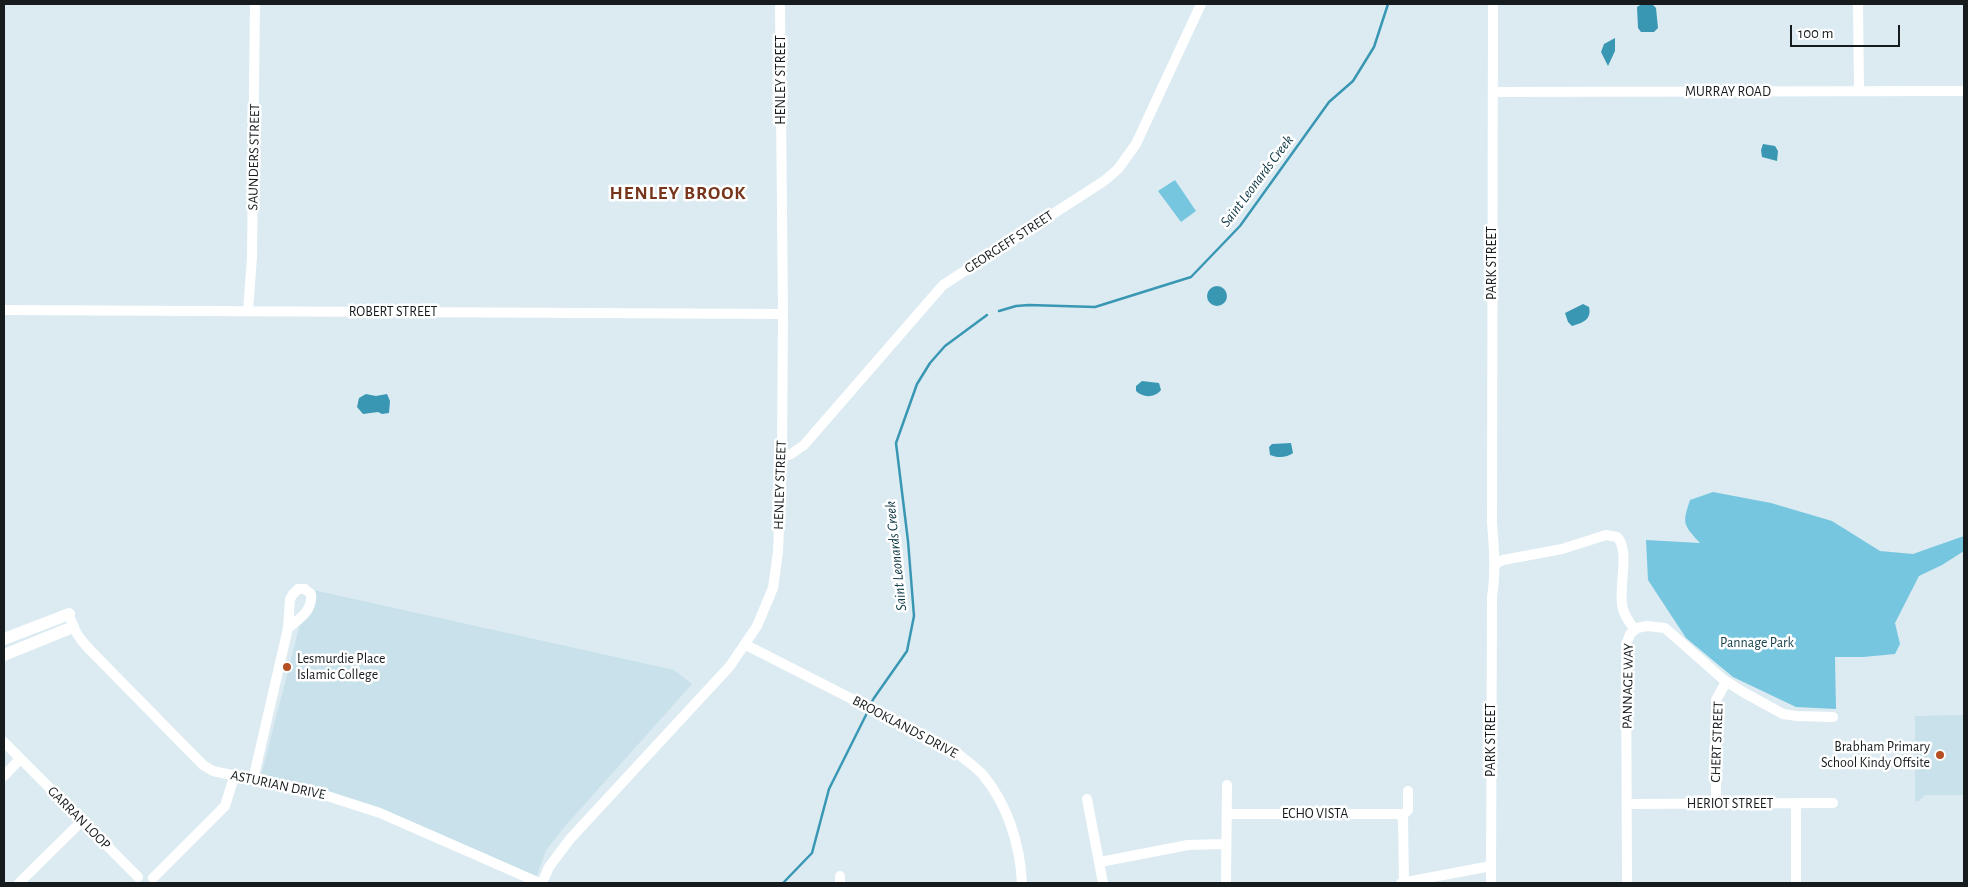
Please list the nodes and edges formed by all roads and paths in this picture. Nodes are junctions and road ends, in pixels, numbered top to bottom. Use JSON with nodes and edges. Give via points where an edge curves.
{"nodes":[{"id":1,"x":255,"y":4,"type":"edge"},
{"id":2,"x":780,"y":4,"type":"edge"},
{"id":3,"x":1201,"y":4,"type":"edge"},
{"id":4,"x":1494,"y":4,"type":"edge"},
{"id":5,"x":1858,"y":4,"type":"edge"},
{"id":6,"x":1859,"y":90,"type":"junction"},
{"id":7,"x":1964,"y":91,"type":"edge"},
{"id":8,"x":1493,"y":92,"type":"junction"},
{"id":9,"x":4,"y":310,"type":"edge"},
{"id":10,"x":248,"y":311,"type":"junction"},
{"id":11,"x":783,"y":314,"type":"junction"},
{"id":12,"x":782,"y":457,"type":"junction"},
{"id":13,"x":1492,"y":522,"type":"junction"},
{"id":14,"x":1494,"y":568,"type":"junction"},
{"id":15,"x":1492,"y":597,"type":"junction"},
{"id":16,"x":69,"y":614,"type":"joint"},
{"id":17,"x":73,"y":627,"type":"junction"},
{"id":18,"x":288,"y":628,"type":"dead end"},
{"id":19,"x":1635,"y":630,"type":"junction"},
{"id":20,"x":4,"y":639,"type":"edge"},
{"id":21,"x":746,"y":645,"type":"junction"},
{"id":22,"x":4,"y":655,"type":"edge"},
{"id":23,"x":1726,"y":682,"type":"junction"},
{"id":24,"x":1833,"y":717,"type":"dead end"},
{"id":25,"x":4,"y":742,"type":"edge"},
{"id":26,"x":20,"y":759,"type":"junction"},
{"id":27,"x":4,"y":776,"type":"edge"},
{"id":28,"x":234,"y":777,"type":"junction"},
{"id":29,"x":253,"y":780,"type":"junction"},
{"id":30,"x":1227,"y":785,"type":"dead end"},
{"id":31,"x":1408,"y":791,"type":"dead end"},
{"id":32,"x":1087,"y":799,"type":"dead end"},
{"id":33,"x":1833,"y":803,"type":"dead end"},
{"id":34,"x":1627,"y":804,"type":"junction"},
{"id":35,"x":1716,"y":804,"type":"junction"},
{"id":36,"x":1796,"y":804,"type":"junction"},
{"id":37,"x":1227,"y":814,"type":"junction"},
{"id":38,"x":1402,"y":816,"type":"junction"},
{"id":39,"x":82,"y":821,"type":"junction"},
{"id":40,"x":1225,"y":844,"type":"junction"},
{"id":41,"x":1100,"y":862,"type":"junction"},
{"id":42,"x":1491,"y":866,"type":"junction"},
{"id":43,"x":137,"y":880,"type":"edge"},
{"id":44,"x":154,"y":881,"type":"edge"},
{"id":45,"x":19,"y":883,"type":"edge"},
{"id":46,"x":541,"y":883,"type":"edge"},
{"id":47,"x":1022,"y":883,"type":"edge"},
{"id":48,"x":1103,"y":883,"type":"edge"},
{"id":49,"x":1226,"y":883,"type":"edge"},
{"id":50,"x":1403,"y":883,"type":"edge"},
{"id":51,"x":1491,"y":883,"type":"edge"},
{"id":52,"x":1627,"y":883,"type":"edge"},
{"id":53,"x":1796,"y":883,"type":"edge"}],
"edges":[{"from":1,"to":10,"type":"street","name":"SAUNDERS STREET","via":[[252,257]]},
{"from":2,"to":11,"type":"street","name":"HENLEY STREET"},
{"from":3,"to":12,"type":"street","name":"GEORGEFF STREET","via":[[1136,144],[1118,169],[943,285],[804,445]]},
{"from":4,"to":8,"type":"street","name":"PARK STREET"},
{"from":5,"to":6,"type":"street"},
{"from":6,"to":7,"type":"street","name":"MURRAY ROAD"},
{"from":6,"to":8,"type":"street","name":"MURRAY ROAD"},
{"from":8,"to":13,"type":"street","name":"PARK STREET"},
{"from":9,"to":10,"type":"street","name":"ROBERT STREET"},
{"from":10,"to":11,"type":"street","name":"ROBERT STREET"},
{"from":11,"to":12,"type":"street","name":"HENLEY STREET"},
{"from":12,"to":21,"type":"street","name":"HENLEY STREET","via":[[778,552],[773,588],[758,626]]},
{"from":13,"to":14,"type":"street","name":"PARK STREET"},
{"from":13,"to":15,"type":"street","name":"PARK STREET","via":[[1489,571]]},
{"from":14,"to":15,"type":"street","name":"PARK STREET"},
{"from":14,"to":19,"type":"street","via":[[1503,560],[1562,549],[1606,535],[1616,537],[1622,549],[1622,608]]},
{"from":15,"to":42,"type":"street","name":"PARK STREET"},
{"from":16,"to":17,"type":"street","name":"ASTURIAN DRIVE"},
{"from":16,"to":20,"type":"main road"},
{"from":17,"to":22,"type":"main road"},
{"from":17,"to":28,"type":"street","name":"ASTURIAN DRIVE","via":[[94,654],[203,765]]},
{"from":18,"to":29,"type":"street"},
{"from":19,"to":23,"type":"street","name":"PANNAGE WAY","via":[[1647,626],[1665,628]]},
{"from":19,"to":34,"type":"street","name":"PANNAGE WAY","via":[[1626,645]]},
{"from":21,"to":46,"type":"street","name":"HENLEY STREET","via":[[570,838]]},
{"from":21,"to":47,"type":"street","name":"BROOKLANDS DRIVE","via":[[956,752],[982,774],[998,796],[1010,823]]},
{"from":23,"to":24,"type":"street","name":"PANNAGE WAY","via":[[1784,714]]},
{"from":23,"to":35,"type":"street","name":"CHERT STREET","via":[[1716,700]]},
{"from":25,"to":26,"type":"street","name":"GARRAN LOOP"},
{"from":26,"to":27,"type":"street"},
{"from":26,"to":39,"type":"street","name":"GARRAN LOOP"},
{"from":28,"to":29,"type":"street","name":"ASTURIAN DRIVE"},
{"from":28,"to":44,"type":"street","via":[[225,806]]},
{"from":29,"to":46,"type":"street","name":"ASTURIAN DRIVE","via":[[321,794],[380,812]]},
{"from":30,"to":37,"type":"street"},
{"from":31,"to":38,"type":"street","via":[[1408,810]]},
{"from":32,"to":41,"type":"street"},
{"from":33,"to":36,"type":"street","name":"HERIOT STREET"},
{"from":34,"to":35,"type":"street","name":"HERIOT STREET"},
{"from":34,"to":52,"type":"street","name":"PANNAGE WAY"},
{"from":35,"to":36,"type":"street","name":"HERIOT STREET"},
{"from":36,"to":53,"type":"street"},
{"from":37,"to":38,"type":"street","name":"ECHO VISTA"},
{"from":37,"to":40,"type":"street"},
{"from":38,"to":50,"type":"street"},
{"from":39,"to":43,"type":"street","name":"GARRAN LOOP"},
{"from":39,"to":45,"type":"street"},
{"from":40,"to":41,"type":"street","via":[[1188,845]]},
{"from":40,"to":49,"type":"street"},
{"from":41,"to":48,"type":"street"},
{"from":42,"to":50,"type":"street"},
{"from":42,"to":51,"type":"street","name":"PARK STREET"},
{"from":43,"to":44,"type":"street","via":[[148,875]]}]}
